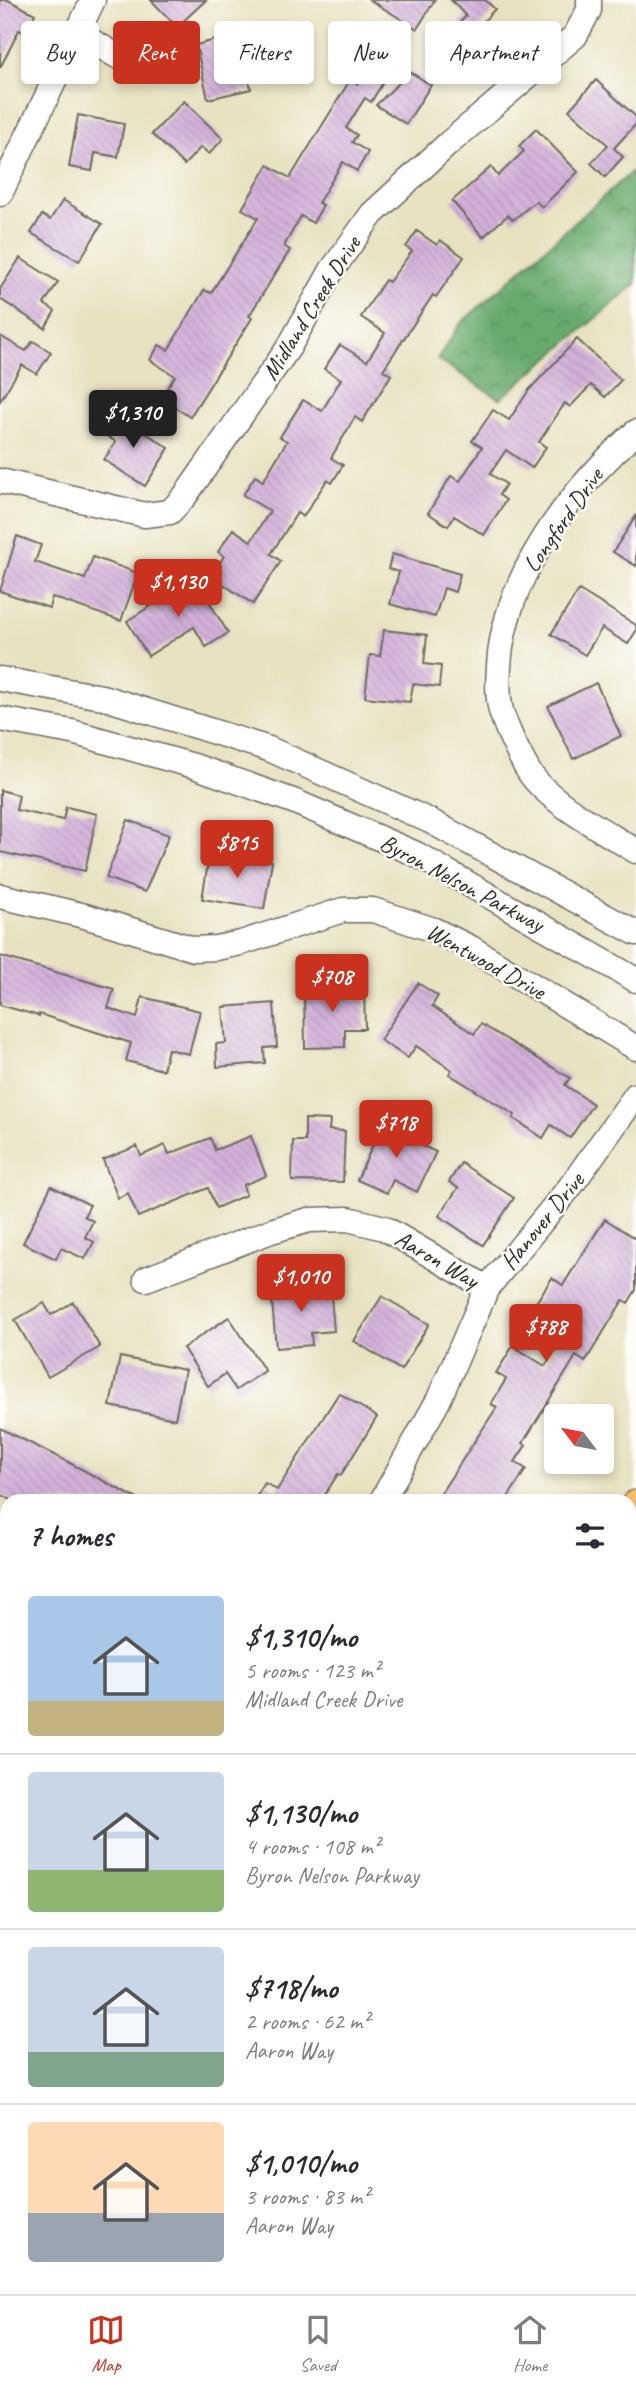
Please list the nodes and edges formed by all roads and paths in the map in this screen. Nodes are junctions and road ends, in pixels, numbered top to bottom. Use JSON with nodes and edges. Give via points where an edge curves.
{"nodes":[{"id":1,"x":93,"y":0,"type":"edge"},
{"id":2,"x":589,"y":0,"type":"edge"},
{"id":3,"x":83,"y":21,"type":"edge"},
{"id":4,"x":52,"y":84,"type":"edge"},
{"id":5,"x":2,"y":183,"type":"edge"},
{"id":6,"x":636,"y":432,"type":"edge"},
{"id":7,"x":0,"y":481,"type":"edge"},
{"id":8,"x":0,"y":679,"type":"edge"},
{"id":9,"x":0,"y":719,"type":"edge"},
{"id":10,"x":636,"y":851,"type":"edge"},
{"id":11,"x":0,"y":896,"type":"edge"},
{"id":12,"x":636,"y":933,"type":"edge"},
{"id":13,"x":636,"y":980,"type":"edge"},
{"id":14,"x":636,"y":1048,"type":"edge"},
{"id":15,"x":636,"y":1095,"type":"edge"},
{"id":16,"x":146,"y":1279,"type":"dead end"},
{"id":17,"x":487,"y":1288,"type":"junction"},
{"id":18,"x":386,"y":1494,"type":"edge"}],
"edges":[{"from":1,"to":3,"type":"street"},
{"from":2,"to":7,"type":"street","name":"Midland Creek Drive","via":[[589,10],[575,36],[372,214],[332,270],[289,347],[170,512],[145,515]]},
{"from":4,"to":5,"type":"street"},
{"from":6,"to":10,"type":"street","name":"Longford Drive","via":[[576,495],[542,541],[509,611],[500,645],[498,685],[502,713],[530,772],[546,791]]},
{"from":8,"to":12,"type":"street","name":"Byron Nelson Parkway","via":[[102,697],[270,749],[430,821]]},
{"from":9,"to":13,"type":"street","name":"Byron Nelson Parkway","via":[[72,732],[194,766],[293,801],[416,853]]},
{"from":11,"to":14,"type":"street","name":"Wentwood Drive","via":[[194,949],[241,943],[343,910],[373,910],[424,926],[471,948]]},
{"from":15,"to":17,"type":"street","name":"Hanover Drive","via":[[570,1187]]},
{"from":16,"to":17,"type":"street","name":"Aaron Way","via":[[271,1231],[310,1220],[348,1219],[384,1228]]},
{"from":17,"to":18,"type":"street","name":"Hanover Drive","via":[[438,1401]]}]}
